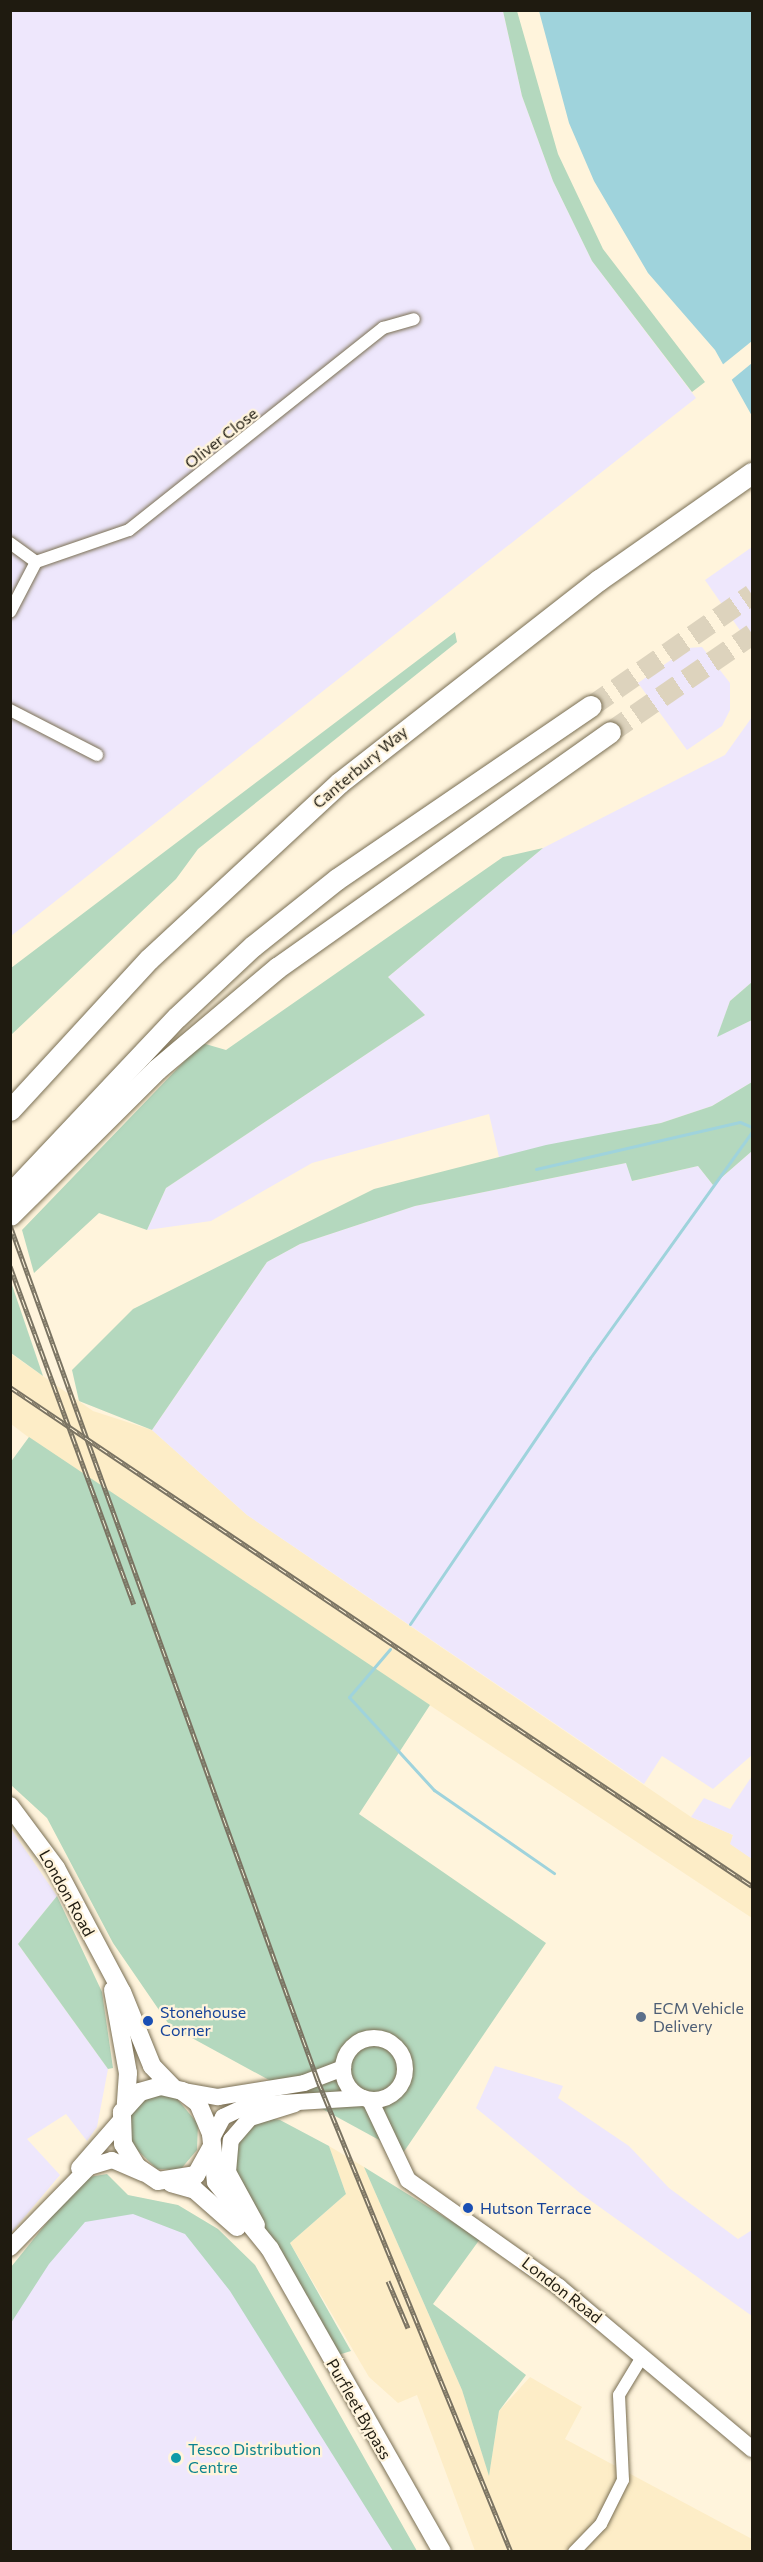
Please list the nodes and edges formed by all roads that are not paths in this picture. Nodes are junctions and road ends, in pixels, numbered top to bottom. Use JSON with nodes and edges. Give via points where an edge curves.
{"nodes":[{"id":1,"x":414,"y":319,"type":"dead end"},
{"id":2,"x":753,"y":473,"type":"edge"},
{"id":3,"x":10,"y":543,"type":"edge"},
{"id":4,"x":36,"y":562,"type":"junction"},
{"id":5,"x":10,"y":612,"type":"edge"},
{"id":6,"x":591,"y":706,"type":"tunnel mouth"},
{"id":7,"x":10,"y":710,"type":"edge"},
{"id":8,"x":610,"y":732,"type":"tunnel mouth"},
{"id":9,"x":97,"y":754,"type":"dead end"},
{"id":10,"x":10,"y":1110,"type":"edge"},
{"id":11,"x":18,"y":1194,"type":"edge"},
{"id":12,"x":10,"y":1215,"type":"edge"},
{"id":13,"x":10,"y":1806,"type":"edge"},
{"id":14,"x":114,"y":1986,"type":"junction"},
{"id":15,"x":343,"y":2068,"type":"junction"},
{"id":16,"x":177,"y":2089,"type":"junction"},
{"id":17,"x":391,"y":2094,"type":"junction"},
{"id":18,"x":366,"y":2099,"type":"junction"},
{"id":19,"x":295,"y":2104,"type":"junction"},
{"id":20,"x":123,"y":2112,"type":"junction"},
{"id":21,"x":384,"y":2127,"type":"junction"},
{"id":22,"x":212,"y":2142,"type":"junction"},
{"id":23,"x":143,"y":2173,"type":"junction"},
{"id":24,"x":74,"y":2177,"type":"junction"},
{"id":25,"x":168,"y":2183,"type":"junction"},
{"id":26,"x":259,"y":2234,"type":"junction"},
{"id":27,"x":10,"y":2248,"type":"edge"},
{"id":28,"x":276,"y":2266,"type":"junction"},
{"id":29,"x":642,"y":2356,"type":"junction"},
{"id":30,"x":753,"y":2449,"type":"edge"},
{"id":31,"x":442,"y":2552,"type":"edge"},
{"id":32,"x":574,"y":2552,"type":"edge"}],
"edges":[{"from":1,"to":4,"type":"street","name":"Oliver Close","via":[[383,328],[129,530]]},
{"from":2,"to":10,"type":"highway","name":"Canterbury Way","via":[[599,580],[339,783],[149,959]]},
{"from":3,"to":4,"type":"street"},
{"from":4,"to":5,"type":"street"},
{"from":6,"to":11,"type":"highway","via":[[337,879],[253,946],[177,1017]]},
{"from":7,"to":9,"type":"street"},
{"from":8,"to":11,"type":"highway","via":[[277,968]]},
{"from":11,"to":12,"type":"highway"},
{"from":13,"to":14,"type":"main road","name":"London Road","via":[[56,1868]]},
{"from":14,"to":16,"type":"main road","name":"London Road","via":[[122,1992],[152,2066]]},
{"from":14,"to":20,"type":"main road","name":"London Road","via":[[128,2073]]},
{"from":15,"to":16,"type":"street","via":[[304,2083],[218,2097]]},
{"from":15,"to":17,"type":"street","via":[[348,2052],[362,2041],[391,2043],[405,2069]]},
{"from":15,"to":18,"type":"street","via":[[346,2083]]},
{"from":16,"to":20,"type":"main road","via":[[147,2089]]},
{"from":16,"to":22,"type":"main road","via":[[204,2112]]},
{"from":17,"to":18,"type":"street"},
{"from":17,"to":21,"type":"street","name":"London Road"},
{"from":18,"to":19,"type":"street"},
{"from":18,"to":21,"type":"street","name":"London Road"},
{"from":19,"to":22,"type":"street","via":[[235,2110],[218,2122]]},
{"from":19,"to":26,"type":"street","via":[[250,2118],[228,2151],[228,2172]]},
{"from":20,"to":23,"type":"main road","via":[[123,2144]]},
{"from":20,"to":24,"type":"street"},
{"from":21,"to":29,"type":"street","name":"London Road","via":[[392,2156],[408,2180],[524,2260]]},
{"from":22,"to":25,"type":"main road","via":[[196,2175]]},
{"from":22,"to":26,"type":"main road","name":"Purfleet Bypass","via":[[216,2182]]},
{"from":23,"to":24,"type":"street","via":[[107,2160]]},
{"from":23,"to":25,"type":"main road"},
{"from":24,"to":27,"type":"street"},
{"from":25,"to":28,"type":"main road","name":"Purfleet Bypass","via":[[189,2186],[207,2199]]},
{"from":26,"to":28,"type":"main road","name":"Purfleet Bypass"},
{"from":28,"to":31,"type":"main road","name":"Purfleet Bypass"},
{"from":29,"to":30,"type":"street","name":"London Road"},
{"from":29,"to":32,"type":"street","via":[[619,2395],[623,2480],[602,2524]]}]}
